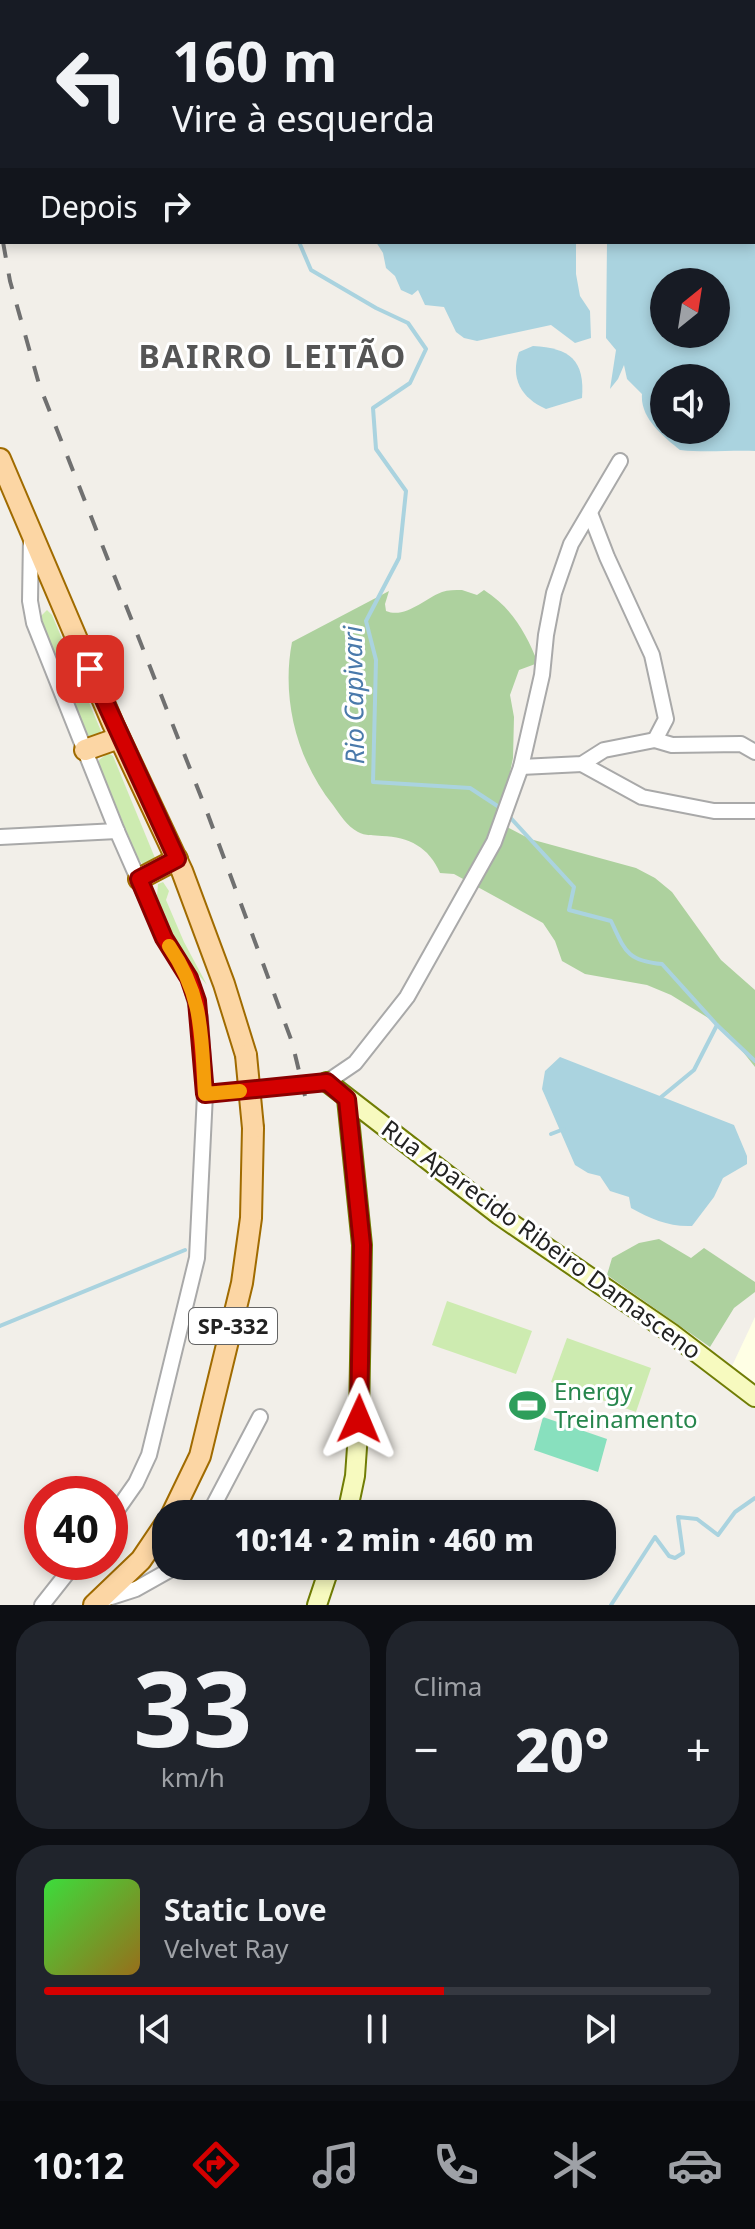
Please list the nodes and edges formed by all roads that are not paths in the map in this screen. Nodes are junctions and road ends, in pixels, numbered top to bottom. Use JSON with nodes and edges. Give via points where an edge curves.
{"nodes":[{"id":1,"x":0,"y":459,"type":"edge"},
{"id":2,"x":620,"y":461,"type":"dead end"},
{"id":3,"x":590,"y":513,"type":"junction"},
{"id":4,"x":31,"y":531,"type":"junction"},
{"id":5,"x":119,"y":738,"type":"junction"},
{"id":6,"x":655,"y":740,"type":"junction"},
{"id":7,"x":85,"y":750,"type":"junction"},
{"id":8,"x":755,"y":752,"type":"edge"},
{"id":9,"x":582,"y":764,"type":"junction"},
{"id":10,"x":521,"y":767,"type":"junction"},
{"id":11,"x":755,"y":811,"type":"edge"},
{"id":12,"x":117,"y":831,"type":"junction"},
{"id":13,"x":0,"y":837,"type":"edge"},
{"id":14,"x":177,"y":859,"type":"junction"},
{"id":15,"x":139,"y":879,"type":"junction"},
{"id":16,"x":322,"y":1083,"type":"junction"},
{"id":17,"x":205,"y":1094,"type":"junction"},
{"id":18,"x":347,"y":1099,"type":"junction"},
{"id":19,"x":755,"y":1397,"type":"edge"},
{"id":20,"x":260,"y":1417,"type":"dead end"},
{"id":21,"x":128,"y":1494,"type":"edge"},
{"id":22,"x":177,"y":1500,"type":"edge"},
{"id":23,"x":216,"y":1500,"type":"edge"},
{"id":24,"x":350,"y":1500,"type":"edge"},
{"id":25,"x":152,"y":1543,"type":"edge"},
{"id":26,"x":62,"y":1580,"type":"edge"},
{"id":27,"x":152,"y":1580,"type":"edge"},
{"id":28,"x":325,"y":1580,"type":"edge"},
{"id":29,"x":98,"y":1603,"type":"edge"},
{"id":30,"x":42,"y":1605,"type":"edge"},
{"id":31,"x":317,"y":1605,"type":"edge"}],
"edges":[{"from":1,"to":4,"type":"main road","number":"SP-332"},
{"from":2,"to":3,"type":"street"},
{"from":3,"to":6,"type":"street","via":[[652,655],[666,719]]},
{"from":3,"to":10,"type":"street","via":[[571,544],[554,593]]},
{"from":4,"to":5,"type":"main road","number":"SP-332"},
{"from":4,"to":7,"type":"street","via":[[34,623]]},
{"from":5,"to":7,"type":"main road"},
{"from":5,"to":14,"type":"main road","number":"SP-332"},
{"from":6,"to":8,"type":"street","via":[[672,745],[741,744]]},
{"from":6,"to":9,"type":"street","via":[[604,750]]},
{"from":7,"to":12,"type":"street"},
{"from":9,"to":10,"type":"street"},
{"from":9,"to":11,"type":"street","via":[[642,797],[714,811]]},
{"from":10,"to":16,"type":"street","via":[[494,842],[407,997],[355,1063]]},
{"from":12,"to":13,"type":"street"},
{"from":12,"to":15,"type":"street"},
{"from":14,"to":15,"type":"main road"},
{"from":14,"to":22,"type":"main road","number":"SP-332","bridge":true,"via":[[246,1055],[253,1128],[251,1218],[242,1283],[200,1456]]},
{"from":15,"to":17,"type":"street","via":[[197,1001]]},
{"from":16,"to":17,"type":"street"},
{"from":16,"to":18,"type":"street","name":"Rua Aparecido Ribeiro Damasceno"},
{"from":17,"to":21,"type":"street","via":[[197,1258],[149,1455]]},
{"from":18,"to":19,"type":"street","name":"Rua Aparecido Ribeiro Damasceno","via":[[499,1215]]},
{"from":18,"to":24,"type":"street","via":[[362,1245],[359,1419]]},
{"from":20,"to":23,"type":"street"},
{"from":25,"to":29,"type":"main road","number":"SP-332"},
{"from":26,"to":30,"type":"street"},
{"from":27,"to":29,"type":"street"},
{"from":28,"to":31,"type":"street"}]}
